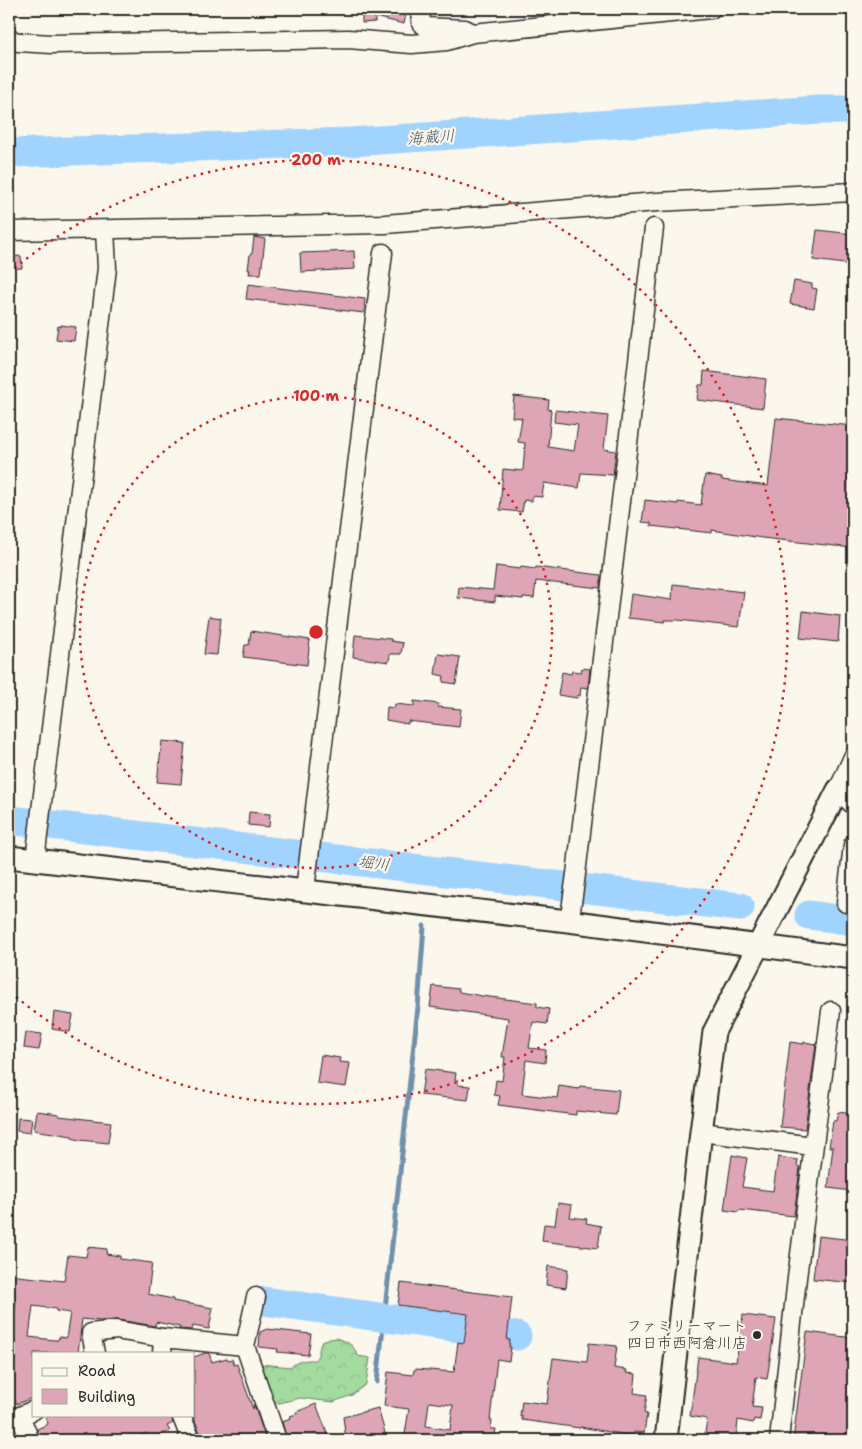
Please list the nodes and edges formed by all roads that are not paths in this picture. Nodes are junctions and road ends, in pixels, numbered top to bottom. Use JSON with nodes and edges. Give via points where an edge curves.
{"nodes":[{"id":1,"x":420,"y":9,"type":"edge"},
{"id":2,"x":710,"y":9,"type":"edge"},
{"id":3,"x":473,"y":33,"type":"junction"},
{"id":4,"x":9,"y":39,"type":"edge"},
{"id":5,"x":853,"y":192,"type":"edge"},
{"id":6,"x":654,"y":228,"type":"dead end"},
{"id":7,"x":105,"y":230,"type":"junction"},
{"id":8,"x":9,"y":231,"type":"edge"},
{"id":9,"x":383,"y":253,"type":"dead end"},
{"id":10,"x":853,"y":758,"type":"edge"},
{"id":11,"x":838,"y":790,"type":"junction"},
{"id":12,"x":853,"y":805,"type":"edge"},
{"id":13,"x":853,"y":845,"type":"edge"},
{"id":14,"x":36,"y":850,"type":"junction"},
{"id":15,"x":9,"y":857,"type":"edge"},
{"id":16,"x":306,"y":883,"type":"junction"},
{"id":17,"x":846,"y":903,"type":"dead end"},
{"id":18,"x":570,"y":915,"type":"junction"},
{"id":19,"x":758,"y":947,"type":"junction"},
{"id":20,"x":853,"y":958,"type":"edge"},
{"id":21,"x":831,"y":1011,"type":"dead end"},
{"id":22,"x":701,"y":1132,"type":"junction"},
{"id":23,"x":813,"y":1146,"type":"junction"},
{"id":24,"x":256,"y":1296,"type":"dead end"},
{"id":25,"x":163,"y":1346,"type":"edge"},
{"id":26,"x":246,"y":1346,"type":"junction"},
{"id":27,"x":95,"y":1352,"type":"edge"},
{"id":28,"x":32,"y":1411,"type":"edge"},
{"id":29,"x":181,"y":1416,"type":"edge"},
{"id":30,"x":185,"y":1439,"type":"edge"},
{"id":31,"x":30,"y":1440,"type":"edge"},
{"id":32,"x":277,"y":1440,"type":"edge"},
{"id":33,"x":666,"y":1440,"type":"edge"},
{"id":34,"x":779,"y":1440,"type":"edge"}],
"edges":[{"from":1,"to":3,"type":"street","via":[[421,22],[426,27],[465,29]]},
{"from":2,"to":3,"type":"street"},
{"from":3,"to":4,"type":"street","via":[[447,41],[412,44],[348,39],[52,44]]},
{"from":5,"to":7,"type":"street","via":[[657,202],[385,224]]},
{"from":6,"to":18,"type":"street"},
{"from":7,"to":8,"type":"street"},
{"from":7,"to":14,"type":"street","via":[[107,268]]},
{"from":9,"to":16,"type":"street"},
{"from":10,"to":11,"type":"street"},
{"from":11,"to":12,"type":"street"},
{"from":11,"to":19,"type":"street"},
{"from":13,"to":17,"type":"street"},
{"from":14,"to":15,"type":"street"},
{"from":14,"to":16,"type":"street"},
{"from":16,"to":18,"type":"street"},
{"from":18,"to":19,"type":"street"},
{"from":19,"to":20,"type":"street"},
{"from":19,"to":22,"type":"street","via":[[714,1032]]},
{"from":21,"to":23,"type":"street"},
{"from":22,"to":23,"type":"street"},
{"from":22,"to":33,"type":"street"},
{"from":23,"to":34,"type":"street"},
{"from":24,"to":26,"type":"street"},
{"from":25,"to":26,"type":"street"},
{"from":25,"to":27,"type":"street","via":[[116,1330],[91,1333]]},
{"from":26,"to":32,"type":"street"},
{"from":28,"to":31,"type":"street","via":[[20,1416]]},
{"from":29,"to":30,"type":"street"}]}
